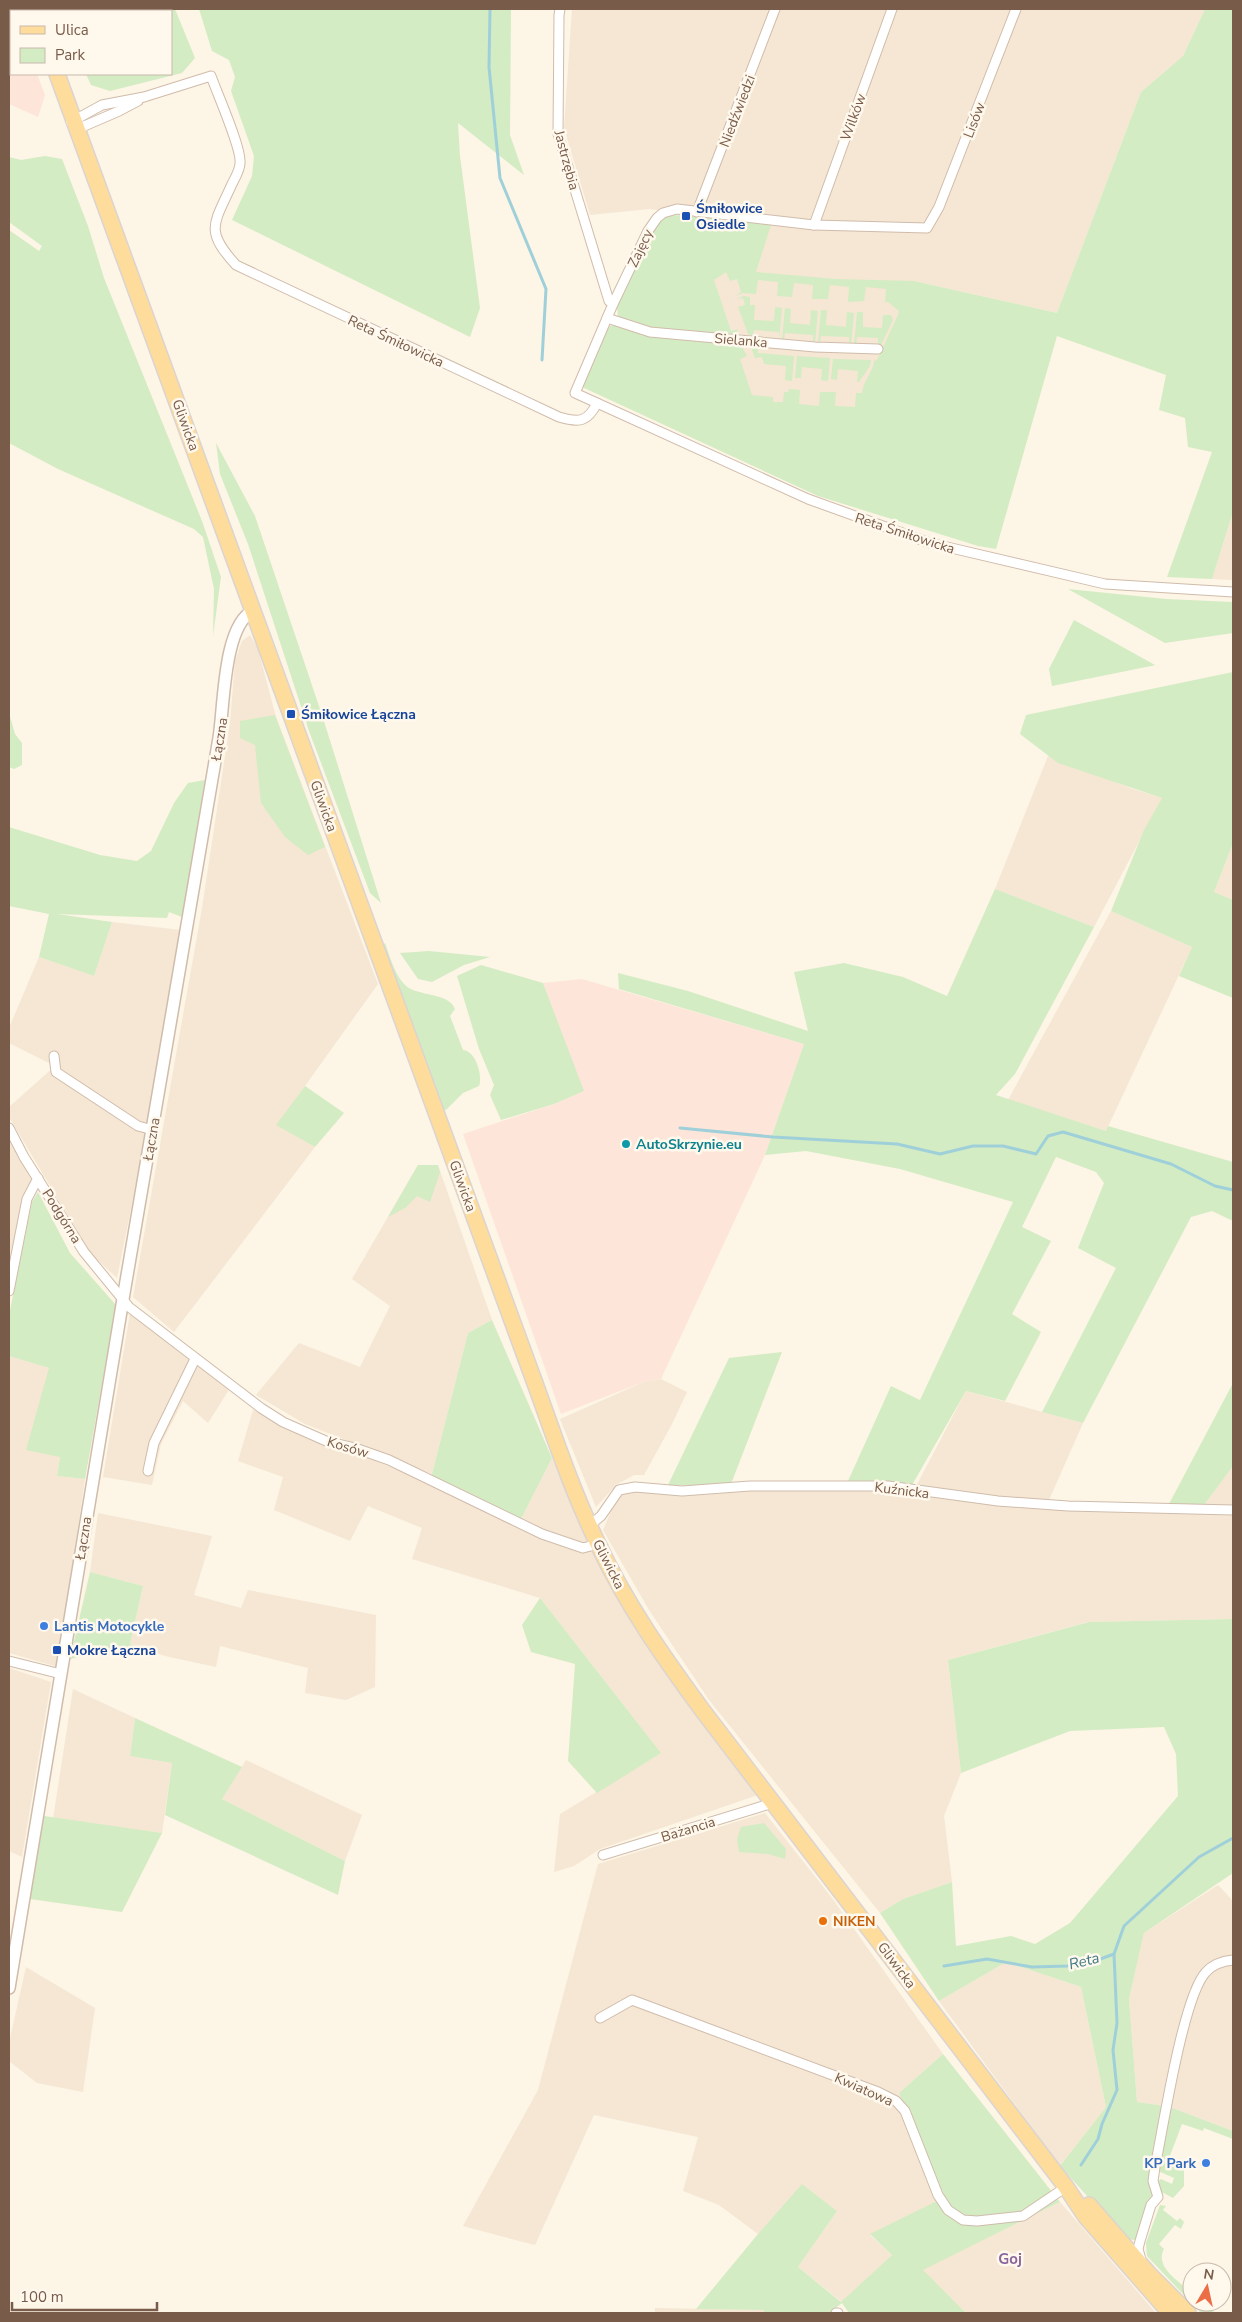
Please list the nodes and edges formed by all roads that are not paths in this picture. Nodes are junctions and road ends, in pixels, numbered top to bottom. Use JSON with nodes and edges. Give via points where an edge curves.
{"nodes":[{"id":1,"x":560,"y":9,"type":"edge"},
{"id":2,"x":775,"y":9,"type":"edge"},
{"id":3,"x":892,"y":9,"type":"edge"},
{"id":4,"x":1016,"y":9,"type":"edge"},
{"id":5,"x":57,"y":75,"type":"edge"},
{"id":6,"x":73,"y":126,"type":"junction"},
{"id":7,"x":697,"y":212,"type":"junction"},
{"id":8,"x":814,"y":225,"type":"junction"},
{"id":9,"x":927,"y":228,"type":"joint"},
{"id":10,"x":613,"y":304,"type":"junction"},
{"id":11,"x":607,"y":318,"type":"junction"},
{"id":12,"x":878,"y":349,"type":"dead end"},
{"id":13,"x":575,"y":393,"type":"joint"},
{"id":14,"x":597,"y":403,"type":"junction"},
{"id":15,"x":1233,"y":592,"type":"edge"},
{"id":16,"x":253,"y":611,"type":"junction"},
{"id":17,"x":54,"y":1056,"type":"dead end"},
{"id":18,"x":9,"y":1128,"type":"edge"},
{"id":19,"x":153,"y":1130,"type":"junction"},
{"id":20,"x":38,"y":1178,"type":"junction"},
{"id":21,"x":9,"y":1291,"type":"edge"},
{"id":22,"x":123,"y":1299,"type":"junction"},
{"id":23,"x":195,"y":1360,"type":"junction"},
{"id":24,"x":148,"y":1471,"type":"dead end"},
{"id":25,"x":1233,"y":1510,"type":"edge"},
{"id":26,"x":589,"y":1526,"type":"junction"},
{"id":27,"x":598,"y":1544,"type":"junction"},
{"id":28,"x":9,"y":1661,"type":"edge"},
{"id":29,"x":61,"y":1674,"type":"junction"},
{"id":30,"x":773,"y":1803,"type":"junction"},
{"id":31,"x":604,"y":1855,"type":"dead end"},
{"id":32,"x":1233,"y":1960,"type":"edge"},
{"id":33,"x":9,"y":1988,"type":"edge"},
{"id":34,"x":600,"y":2018,"type":"dead end"},
{"id":35,"x":1068,"y":2189,"type":"junction"},
{"id":36,"x":1148,"y":2274,"type":"junction"},
{"id":37,"x":1180,"y":2312,"type":"edge"}],
"edges":[{"from":1,"to":10,"type":"street","name":"Jastrzębia","via":[[558,134],[609,301]]},
{"from":2,"to":7,"type":"street","name":"Niedźwiedzi"},
{"from":3,"to":8,"type":"street","name":"Wilków"},
{"from":4,"to":9,"type":"street","name":"Lisów","via":[[939,207]]},
{"from":5,"to":6,"type":"main road","name":"Gliwicka"},
{"from":6,"to":14,"type":"street","name":"Reta Śmiłowicka","via":[[102,106],[211,76],[240,163],[215,222],[219,247],[236,265],[559,417],[581,420],[591,416]]},
{"from":6,"to":16,"type":"main road","name":"Gliwicka"},
{"from":7,"to":8,"type":"street","name":"Zajęcy"},
{"from":7,"to":10,"type":"street","name":"Zajęcy","via":[[677,209],[657,218]]},
{"from":8,"to":9,"type":"street","name":"Zajęcy"},
{"from":10,"to":11,"type":"street","name":"Zajęcy"},
{"from":11,"to":12,"type":"street","name":"Sielanka","via":[[650,332],[815,347]]},
{"from":11,"to":13,"type":"street","name":"Zajęcy"},
{"from":13,"to":14,"type":"street","name":"Reta Śmiłowicka"},
{"from":14,"to":15,"type":"street","name":"Reta Śmiłowicka","via":[[808,499],[930,543],[1105,584]]},
{"from":16,"to":19,"type":"street","name":"Łączna","via":[[241,621],[230,650],[220,738]]},
{"from":16,"to":26,"type":"main road","name":"Gliwicka"},
{"from":17,"to":19,"type":"street","via":[[56,1072],[138,1126]]},
{"from":18,"to":20,"type":"street","name":"Podgórna"},
{"from":19,"to":22,"type":"street","name":"Łączna"},
{"from":20,"to":21,"type":"street","via":[[27,1199]]},
{"from":20,"to":22,"type":"street","name":"Podgórna","via":[[84,1252]]},
{"from":22,"to":23,"type":"street","name":"Kosów"},
{"from":22,"to":29,"type":"street","name":"Łączna"},
{"from":23,"to":24,"type":"street","via":[[154,1443]]},
{"from":23,"to":27,"type":"street","name":"Kosów","via":[[283,1422],[326,1441],[389,1460],[507,1518],[577,1547],[590,1548]]},
{"from":25,"to":26,"type":"street","name":"Kuźnicka","via":[[998,1501],[888,1486],[750,1486],[682,1491],[635,1487],[619,1490],[601,1516]]},
{"from":26,"to":27,"type":"main road","name":"Gliwicka"},
{"from":27,"to":30,"type":"main road","name":"Gliwicka","via":[[656,1646]]},
{"from":28,"to":29,"type":"street"},
{"from":29,"to":33,"type":"street","name":"Łączna"},
{"from":30,"to":31,"type":"street","name":"Bażancia"},
{"from":30,"to":35,"type":"main road","name":"Gliwicka"},
{"from":32,"to":36,"type":"street","name":"Gliwicka","via":[[1220,1962],[1206,1972],[1190,2004],[1155,2167],[1153,2181],[1158,2197],[1151,2205],[1138,2249]]},
{"from":34,"to":35,"type":"street","name":"Kwiatowa","via":[[632,2000],[896,2101],[905,2111],[938,2195],[948,2210],[963,2220],[1023,2216]]},
{"from":35,"to":36,"type":"main road","name":"Gliwicka","via":[[1091,2208]]},
{"from":35,"to":37,"type":"main road","name":"Gliwicka","via":[[1096,2229]]},
{"from":36,"to":37,"type":"main road","name":"Gliwicka"}]}
